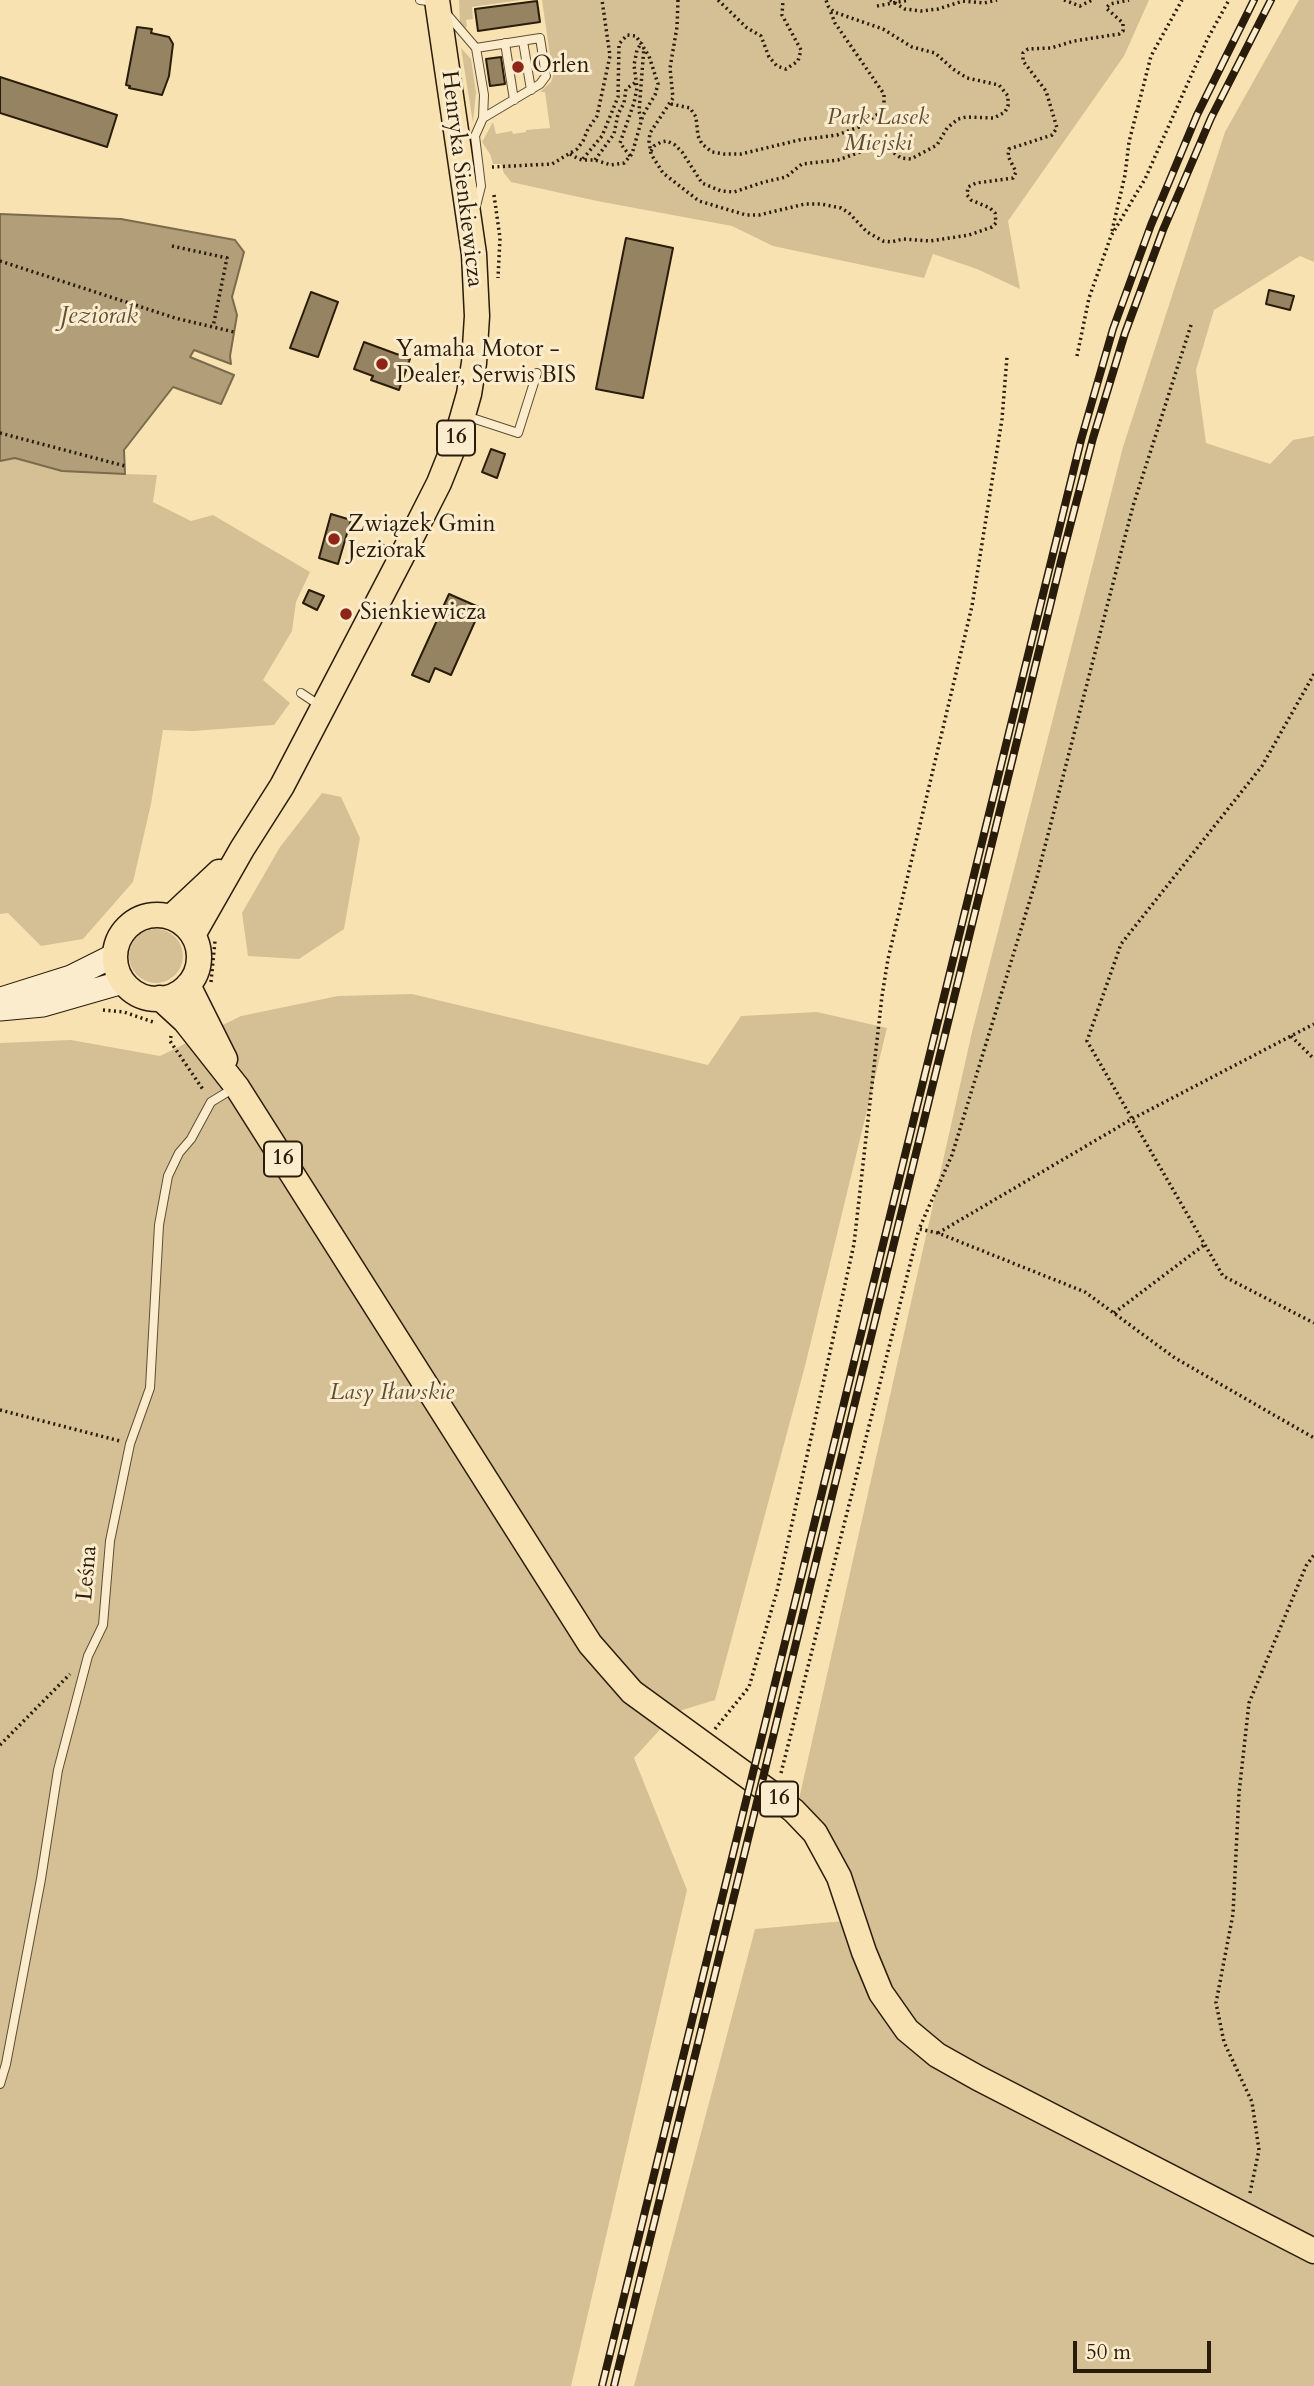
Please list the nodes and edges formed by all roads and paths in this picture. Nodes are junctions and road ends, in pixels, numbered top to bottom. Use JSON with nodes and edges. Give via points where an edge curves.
{"nodes":[{"id":1,"x":602,"y":0,"type":"edge"},
{"id":2,"x":678,"y":0,"type":"edge"},
{"id":3,"x":718,"y":0,"type":"edge"},
{"id":4,"x":783,"y":0,"type":"edge"},
{"id":5,"x":825,"y":0,"type":"edge"},
{"id":6,"x":890,"y":0,"type":"edge"},
{"id":7,"x":909,"y":0,"type":"edge"},
{"id":8,"x":997,"y":0,"type":"edge"},
{"id":9,"x":1064,"y":0,"type":"edge"},
{"id":10,"x":1092,"y":0,"type":"edge"},
{"id":11,"x":1129,"y":0,"type":"edge"},
{"id":12,"x":1182,"y":0,"type":"edge"},
{"id":13,"x":1229,"y":0,"type":"edge"},
{"id":14,"x":431,"y":1,"type":"edge"},
{"id":15,"x":877,"y":6,"type":"dead end"},
{"id":16,"x":830,"y":9,"type":"junction"},
{"id":17,"x":523,"y":41,"type":"junction"},
{"id":18,"x":505,"y":43,"type":"junction"},
{"id":19,"x":643,"y":44,"type":"junction"},
{"id":20,"x":476,"y":48,"type":"junction"},
{"id":21,"x":636,"y":82,"type":"junction"},
{"id":22,"x":531,"y":90,"type":"junction"},
{"id":23,"x":514,"y":100,"type":"junction"},
{"id":24,"x":671,"y":104,"type":"junction"},
{"id":25,"x":614,"y":107,"type":"junction"},
{"id":26,"x":620,"y":111,"type":"junction"},
{"id":27,"x":483,"y":118,"type":"junction"},
{"id":28,"x":642,"y":120,"type":"junction"},
{"id":29,"x":570,"y":154,"type":"junction"},
{"id":30,"x":651,"y":154,"type":"junction"},
{"id":31,"x":630,"y":156,"type":"junction"},
{"id":32,"x":582,"y":160,"type":"junction"},
{"id":33,"x":594,"y":160,"type":"junction"},
{"id":34,"x":489,"y":167,"type":"dead end"},
{"id":35,"x":471,"y":225,"type":"junction"},
{"id":36,"x":1111,"y":236,"type":"junction"},
{"id":37,"x":172,"y":246,"type":"dead end"},
{"id":38,"x":0,"y":261,"type":"edge"},
{"id":39,"x":1191,"y":325,"type":"dead end"},
{"id":40,"x":213,"y":327,"type":"junction"},
{"id":41,"x":234,"y":332,"type":"dead end"},
{"id":42,"x":1077,"y":356,"type":"dead end"},
{"id":43,"x":1007,"y":357,"type":"dead end"},
{"id":44,"x":537,"y":373,"type":"dead end"},
{"id":45,"x":463,"y":415,"type":"junction"},
{"id":46,"x":0,"y":433,"type":"edge"},
{"id":47,"x":125,"y":466,"type":"dead end"},
{"id":48,"x":364,"y":554,"type":"dead end"},
{"id":49,"x":402,"y":556,"type":"junction"},
{"id":50,"x":1314,"y":674,"type":"edge"},
{"id":51,"x":301,"y":693,"type":"dead end"},
{"id":52,"x":323,"y":707,"type":"junction"},
{"id":53,"x":242,"y":849,"type":"junction"},
{"id":54,"x":171,"y":917,"type":"junction"},
{"id":55,"x":193,"y":935,"type":"junction"},
{"id":56,"x":115,"y":955,"type":"junction"},
{"id":57,"x":123,"y":982,"type":"junction"},
{"id":58,"x":188,"y":985,"type":"junction"},
{"id":59,"x":160,"y":998,"type":"junction"},
{"id":60,"x":0,"y":1000,"type":"edge"},
{"id":61,"x":0,"y":1009,"type":"edge"},
{"id":62,"x":102,"y":1010,"type":"dead end"},
{"id":63,"x":1314,"y":1024,"type":"edge"},
{"id":64,"x":162,"y":1025,"type":"dead end"},
{"id":65,"x":172,"y":1029,"type":"dead end"},
{"id":66,"x":1291,"y":1036,"type":"junction"},
{"id":67,"x":1314,"y":1059,"type":"edge"},
{"id":68,"x":237,"y":1087,"type":"junction"},
{"id":69,"x":211,"y":1102,"type":"junction"},
{"id":70,"x":1132,"y":1119,"type":"junction"},
{"id":71,"x":919,"y":1229,"type":"junction"},
{"id":72,"x":938,"y":1233,"type":"junction"},
{"id":73,"x":1205,"y":1244,"type":"junction"},
{"id":74,"x":1114,"y":1313,"type":"junction"},
{"id":75,"x":1314,"y":1323,"type":"edge"},
{"id":76,"x":0,"y":1410,"type":"edge"},
{"id":77,"x":1314,"y":1438,"type":"edge"},
{"id":78,"x":130,"y":1444,"type":"junction"},
{"id":79,"x":1314,"y":1555,"type":"edge"},
{"id":80,"x":88,"y":1656,"type":"junction"},
{"id":81,"x":702,"y":1744,"type":"junction"},
{"id":82,"x":0,"y":1745,"type":"edge"},
{"id":83,"x":775,"y":1796,"type":"junction"},
{"id":84,"x":0,"y":2084,"type":"edge"},
{"id":85,"x":1242,"y":2215,"type":"junction"},
{"id":86,"x":1314,"y":2251,"type":"edge"}],
"edges":[{"from":1,"to":29,"type":"path","via":[[610,51],[598,111],[583,141]]},
{"from":2,"to":24,"type":"path"},
{"from":3,"to":4,"type":"path","via":[[761,36],[769,57],[786,69],[798,61],[801,50],[782,15]]},
{"from":5,"to":16,"type":"path"},
{"from":6,"to":8,"type":"path","via":[[916,11],[963,1]]},
{"from":7,"to":15,"type":"path","bridge":true},
{"from":9,"to":10,"type":"path","via":[[1080,6]]},
{"from":11,"to":30,"type":"path","via":[[1106,8],[1123,23],[1119,34],[1024,51],[1023,61],[1044,87],[1057,128],[1054,134],[1009,149],[1016,172],[1013,178],[968,187],[971,200],[990,208],[996,216],[994,226],[981,233],[930,241],[883,241],[844,210],[821,204],[746,215],[692,196],[663,173]]},
{"from":12,"to":36,"type":"path","via":[[1151,56]]},
{"from":13,"to":36,"type":"path","via":[[1145,179]]},
{"from":14,"to":20,"type":"lane"},
{"from":14,"to":35,"type":"main road","name":"Henryka Sienkiewicza","number":"16"},
{"from":16,"to":24,"type":"path","via":[[883,90],[884,106],[875,117],[837,135],[729,155],[705,147],[692,111]]},
{"from":16,"to":30,"type":"path","via":[[935,53],[970,79],[996,84],[1008,96],[1005,112],[994,118],[958,119],[937,145],[915,158],[901,158],[877,146],[838,160],[800,165],[786,177],[734,192],[705,185],[680,149],[667,141],[654,146]]},
{"from":17,"to":18,"type":"lane"},
{"from":17,"to":22,"type":"lane"},
{"from":17,"to":22,"type":"lane","via":[[540,38],[545,78]]},
{"from":18,"to":20,"type":"lane"},
{"from":18,"to":23,"type":"lane"},
{"from":19,"to":21,"type":"path","via":[[634,65]]},
{"from":19,"to":25,"type":"path","via":[[627,35],[618,44],[619,89]]},
{"from":19,"to":28,"type":"path"},
{"from":19,"to":28,"type":"path","via":[[658,84]]},
{"from":20,"to":27,"type":"lane"},
{"from":21,"to":26,"type":"path","via":[[627,87]]},
{"from":21,"to":31,"type":"path","via":[[620,146]]},
{"from":22,"to":23,"type":"lane"},
{"from":23,"to":27,"type":"lane"},
{"from":24,"to":30,"type":"path","via":[[650,134]]},
{"from":25,"to":26,"type":"path"},
{"from":25,"to":32,"type":"path","via":[[602,136]]},
{"from":26,"to":33,"type":"path","via":[[613,137]]},
{"from":27,"to":35,"type":"lane","via":[[475,136],[481,186]]},
{"from":28,"to":31,"type":"path"},
{"from":29,"to":32,"type":"path"},
{"from":29,"to":34,"type":"path","via":[[552,164]]},
{"from":31,"to":33,"type":"path","via":[[615,165]]},
{"from":32,"to":33,"type":"path"},
{"from":35,"to":45,"type":"main road","name":"Henryka Sienkiewicza","number":"16","via":[[477,316],[474,363]]},
{"from":36,"to":42,"type":"path","via":[[1088,298]]},
{"from":37,"to":40,"type":"path","via":[[227,258]]},
{"from":38,"to":40,"type":"path"},
{"from":39,"to":71,"type":"path","via":[[1133,506],[1037,877],[952,1155]]},
{"from":40,"to":41,"type":"path"},
{"from":43,"to":81,"type":"path","via":[[1002,419],[972,606],[888,958],[851,1257],[777,1591],[749,1686]]},
{"from":44,"to":45,"type":"lane","via":[[518,433]]},
{"from":45,"to":49,"type":"main road","name":"Henryka Sienkiewicza","number":"16","via":[[439,483]]},
{"from":46,"to":47,"type":"path"},
{"from":48,"to":49,"type":"lane","via":[[380,548]]},
{"from":49,"to":52,"type":"main road","name":"Henryka Sienkiewicza","number":"16"},
{"from":50,"to":70,"type":"path","via":[[1262,766],[1121,944],[1087,1041]]},
{"from":51,"to":52,"type":"lane"},
{"from":52,"to":53,"type":"main road","name":"Henryka Sienkiewicza","number":"16","via":[[282,786]]},
{"from":53,"to":54,"type":"main road","name":"Henryka Sienkiewicza","number":"16"},
{"from":53,"to":55,"type":"main road","name":"Henryka Sienkiewicza","number":"16"},
{"from":54,"to":55,"type":"main road"},
{"from":54,"to":56,"type":"main road","via":[[140,918],[118,940]]},
{"from":55,"to":58,"type":"main road","via":[[199,961]]},
{"from":56,"to":57,"type":"main road"},
{"from":56,"to":60,"type":"main road","via":[[71,977]]},
{"from":57,"to":59,"type":"main road","number":"16","via":[[142,996]]},
{"from":57,"to":61,"type":"main road","via":[[43,1005]]},
{"from":58,"to":59,"type":"main road"},
{"from":58,"to":68,"type":"main road","number":"16"},
{"from":59,"to":68,"type":"main road","number":"16"},
{"from":62,"to":64,"type":"path"},
{"from":63,"to":66,"type":"path"},
{"from":65,"to":69,"type":"path","via":[[170,1041]]},
{"from":66,"to":67,"type":"path"},
{"from":66,"to":70,"type":"path"},
{"from":68,"to":69,"type":"lane"},
{"from":68,"to":81,"type":"main road","number":"16","via":[[590,1644],[632,1692]]},
{"from":69,"to":78,"type":"lane","name":"Leśna","via":[[168,1176],[159,1225],[150,1388]]},
{"from":70,"to":72,"type":"path"},
{"from":70,"to":73,"type":"path"},
{"from":71,"to":72,"type":"path"},
{"from":71,"to":83,"type":"path"},
{"from":72,"to":74,"type":"path","via":[[1085,1292]]},
{"from":73,"to":74,"type":"path"},
{"from":73,"to":75,"type":"path","via":[[1223,1276]]},
{"from":74,"to":77,"type":"path","via":[[1175,1358]]},
{"from":76,"to":78,"type":"path"},
{"from":78,"to":80,"type":"lane","name":"Leśna","via":[[110,1541],[103,1625]]},
{"from":79,"to":85,"type":"path","via":[[1250,1703],[1239,1793],[1233,1914],[1216,2003],[1224,2042],[1252,2102],[1259,2150]]},
{"from":80,"to":82,"type":"path"},
{"from":80,"to":84,"type":"lane","name":"Leśna","via":[[58,1770]]},
{"from":81,"to":83,"type":"main road","number":"16"},
{"from":83,"to":85,"type":"main road","number":"16","via":[[806,1822],[824,1845],[881,1993],[907,2030],[937,2055],[978,2078]]},
{"from":85,"to":86,"type":"main road","number":"16"}]}
